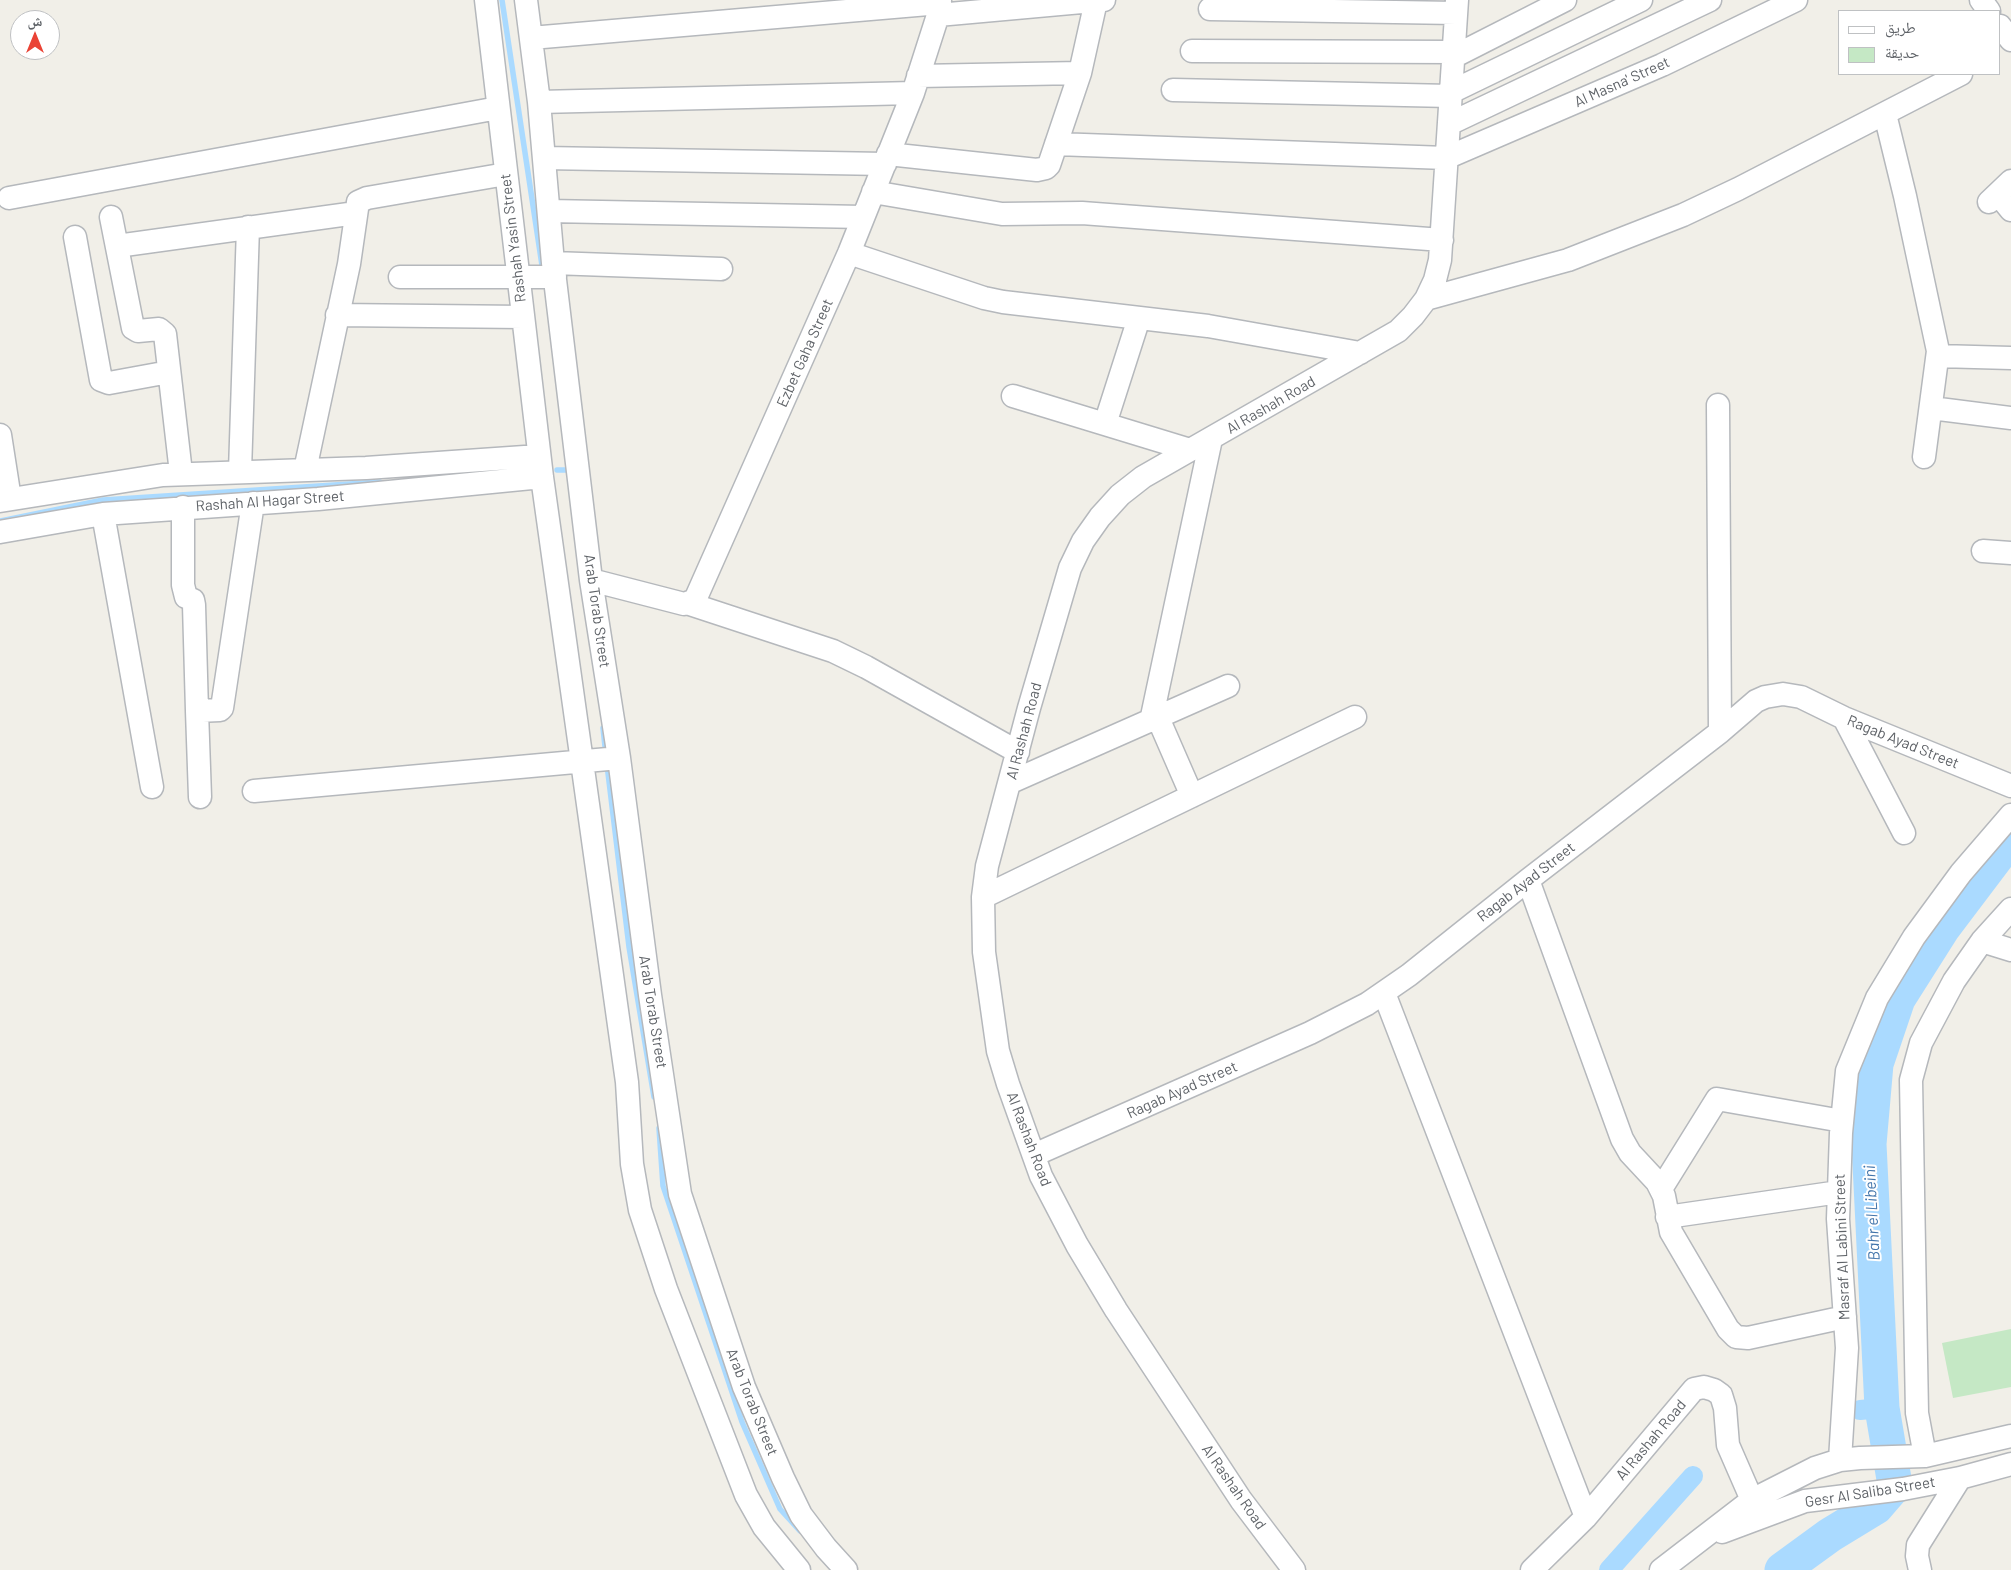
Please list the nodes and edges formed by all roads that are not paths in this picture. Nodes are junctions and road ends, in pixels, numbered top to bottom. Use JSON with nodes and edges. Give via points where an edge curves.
{"nodes":[{"id":1,"x":486,"y":0,"type":"edge"},
{"id":2,"x":526,"y":0,"type":"edge"},
{"id":3,"x":1100,"y":0,"type":"edge"},
{"id":4,"x":1565,"y":0,"type":"edge"},
{"id":5,"x":1641,"y":0,"type":"edge"},
{"id":6,"x":1710,"y":0,"type":"edge"},
{"id":7,"x":1796,"y":0,"type":"edge"},
{"id":8,"x":940,"y":6,"type":"edge"},
{"id":9,"x":1457,"y":7,"type":"edge"},
{"id":10,"x":1210,"y":9,"type":"dead end"},
{"id":11,"x":2001,"y":27,"type":"edge"},
{"id":12,"x":531,"y":38,"type":"junction"},
{"id":13,"x":2011,"y":40,"type":"edge"},
{"id":14,"x":1192,"y":51,"type":"dead end"},
{"id":15,"x":1454,"y":54,"type":"junction"},
{"id":16,"x":1080,"y":73,"type":"junction"},
{"id":17,"x":1960,"y":75,"type":"edge"},
{"id":18,"x":915,"y":84,"type":"junction"},
{"id":19,"x":1173,"y":90,"type":"dead end"},
{"id":20,"x":1451,"y":94,"type":"junction"},
{"id":21,"x":539,"y":102,"type":"junction"},
{"id":22,"x":498,"y":108,"type":"junction"},
{"id":23,"x":1885,"y":114,"type":"junction"},
{"id":24,"x":1450,"y":124,"type":"junction"},
{"id":25,"x":1056,"y":144,"type":"junction"},
{"id":26,"x":544,"y":158,"type":"junction"},
{"id":27,"x":1446,"y":158,"type":"junction"},
{"id":28,"x":886,"y":159,"type":"junction"},
{"id":29,"x":506,"y":174,"type":"junction"},
{"id":30,"x":873,"y":192,"type":"junction"},
{"id":31,"x":9,"y":198,"type":"dead end"},
{"id":32,"x":549,"y":211,"type":"junction"},
{"id":33,"x":356,"y":212,"type":"junction"},
{"id":34,"x":111,"y":217,"type":"dead end"},
{"id":35,"x":863,"y":217,"type":"junction"},
{"id":36,"x":248,"y":228,"type":"junction"},
{"id":37,"x":76,"y":237,"type":"dead end"},
{"id":38,"x":1442,"y":240,"type":"junction"},
{"id":39,"x":116,"y":246,"type":"junction"},
{"id":40,"x":849,"y":253,"type":"junction"},
{"id":41,"x":721,"y":269,"type":"dead end"},
{"id":42,"x":541,"y":275,"type":"junction"},
{"id":43,"x":400,"y":278,"type":"dead end"},
{"id":44,"x":1426,"y":298,"type":"junction"},
{"id":45,"x":337,"y":315,"type":"junction"},
{"id":46,"x":523,"y":317,"type":"junction"},
{"id":47,"x":1138,"y":318,"type":"junction"},
{"id":48,"x":1360,"y":353,"type":"junction"},
{"id":49,"x":1938,"y":356,"type":"junction"},
{"id":50,"x":2011,"y":358,"type":"edge"},
{"id":51,"x":169,"y":372,"type":"junction"},
{"id":52,"x":1013,"y":396,"type":"dead end"},
{"id":53,"x":1718,"y":406,"type":"dead end"},
{"id":54,"x":1932,"y":408,"type":"junction"},
{"id":55,"x":2011,"y":418,"type":"edge"},
{"id":56,"x":555,"y":422,"type":"junction"},
{"id":57,"x":1105,"y":424,"type":"junction"},
{"id":58,"x":0,"y":435,"type":"edge"},
{"id":59,"x":1212,"y":439,"type":"junction"},
{"id":60,"x":1190,"y":450,"type":"junction"},
{"id":61,"x":1924,"y":457,"type":"dead end"},
{"id":62,"x":540,"y":467,"type":"junction"},
{"id":63,"x":305,"y":470,"type":"junction"},
{"id":64,"x":240,"y":471,"type":"junction"},
{"id":65,"x":181,"y":473,"type":"junction"},
{"id":66,"x":5,"y":500,"type":"edge"},
{"id":67,"x":253,"y":503,"type":"junction"},
{"id":68,"x":183,"y":507,"type":"junction"},
{"id":69,"x":103,"y":514,"type":"junction"},
{"id":70,"x":0,"y":532,"type":"edge"},
{"id":71,"x":1983,"y":551,"type":"dead end"},
{"id":72,"x":2011,"y":553,"type":"edge"},
{"id":73,"x":591,"y":580,"type":"junction"},
{"id":74,"x":690,"y":604,"type":"junction"},
{"id":75,"x":1228,"y":686,"type":"dead end"},
{"id":76,"x":197,"y":710,"type":"junction"},
{"id":77,"x":1355,"y":717,"type":"dead end"},
{"id":78,"x":1844,"y":718,"type":"junction"},
{"id":79,"x":1154,"y":720,"type":"junction"},
{"id":80,"x":1720,"y":732,"type":"junction"},
{"id":81,"x":1018,"y":752,"type":"junction"},
{"id":82,"x":600,"y":759,"type":"junction"},
{"id":83,"x":1011,"y":782,"type":"junction"},
{"id":84,"x":2011,"y":786,"type":"edge"},
{"id":85,"x":152,"y":787,"type":"dead end"},
{"id":86,"x":254,"y":791,"type":"dead end"},
{"id":87,"x":1192,"y":796,"type":"junction"},
{"id":88,"x":200,"y":797,"type":"dead end"},
{"id":89,"x":2011,"y":815,"type":"edge"},
{"id":90,"x":1904,"y":833,"type":"dead end"},
{"id":91,"x":1528,"y":880,"type":"junction"},
{"id":92,"x":983,"y":897,"type":"junction"},
{"id":93,"x":2010,"y":911,"type":"edge"},
{"id":94,"x":1982,"y":941,"type":"junction"},
{"id":95,"x":2011,"y":950,"type":"edge"},
{"id":96,"x":1384,"y":993,"type":"junction"},
{"id":97,"x":1842,"y":1121,"type":"junction"},
{"id":98,"x":1034,"y":1155,"type":"junction"},
{"id":99,"x":1660,"y":1188,"type":"junction"},
{"id":100,"x":1839,"y":1192,"type":"junction"},
{"id":101,"x":1667,"y":1217,"type":"junction"},
{"id":102,"x":1845,"y":1317,"type":"junction"},
{"id":103,"x":2011,"y":1436,"type":"edge"},
{"id":104,"x":1921,"y":1456,"type":"junction"},
{"id":105,"x":1850,"y":1459,"type":"junction"},
{"id":106,"x":2011,"y":1464,"type":"edge"},
{"id":107,"x":1953,"y":1479,"type":"junction"},
{"id":108,"x":1752,"y":1500,"type":"junction"},
{"id":109,"x":1586,"y":1516,"type":"junction"},
{"id":110,"x":1703,"y":1540,"type":"junction"},
{"id":111,"x":799,"y":1570,"type":"edge"},
{"id":112,"x":846,"y":1570,"type":"edge"},
{"id":113,"x":1294,"y":1570,"type":"edge"},
{"id":114,"x":1532,"y":1570,"type":"edge"},
{"id":115,"x":1661,"y":1570,"type":"edge"},
{"id":116,"x":1920,"y":1570,"type":"edge"}],
"edges":[{"from":1,"to":22,"type":"street","name":"Rashah Yasin Street"},
{"from":2,"to":12,"type":"street","name":"Rashah Yasin Street"},
{"from":3,"to":8,"type":"street"},
{"from":3,"to":16,"type":"street"},
{"from":4,"to":15,"type":"street"},
{"from":5,"to":20,"type":"street"},
{"from":6,"to":24,"type":"street"},
{"from":7,"to":27,"type":"street","name":"Al Masna' Street","via":[[1662,65]]},
{"from":8,"to":12,"type":"street"},
{"from":8,"to":18,"type":"street","name":"Ezbet Gaha Street"},
{"from":9,"to":10,"type":"street"},
{"from":9,"to":15,"type":"street","name":"Al Rashah Road"},
{"from":11,"to":13,"type":"street"},
{"from":12,"to":21,"type":"street","name":"Rashah Yasin Street"},
{"from":14,"to":15,"type":"street"},
{"from":15,"to":20,"type":"street","name":"Al Rashah Road"},
{"from":16,"to":18,"type":"street"},
{"from":16,"to":25,"type":"street"},
{"from":17,"to":23,"type":"street"},
{"from":18,"to":21,"type":"street"},
{"from":18,"to":28,"type":"street","name":"Ezbet Gaha Street"},
{"from":19,"to":20,"type":"street"},
{"from":20,"to":24,"type":"street","name":"Al Rashah Road"},
{"from":21,"to":26,"type":"street","name":"Rashah Yasin Street"},
{"from":22,"to":29,"type":"street","name":"Rashah Yasin Street"},
{"from":22,"to":31,"type":"street"},
{"from":23,"to":44,"type":"street","via":[[1683,215],[1568,260]]},
{"from":23,"to":49,"type":"street"},
{"from":24,"to":27,"type":"street","name":"Al Rashah Road"},
{"from":25,"to":27,"type":"street"},
{"from":25,"to":28,"type":"street","via":[[1049,165],[1037,170]]},
{"from":26,"to":28,"type":"street"},
{"from":26,"to":32,"type":"street","name":"Rashah Yasin Street"},
{"from":27,"to":38,"type":"street","name":"Al Rashah Road"},
{"from":28,"to":30,"type":"street","name":"Ezbet Gaha Street"},
{"from":29,"to":33,"type":"street","via":[[361,199]]},
{"from":29,"to":42,"type":"street","name":"Rashah Yasin Street"},
{"from":30,"to":35,"type":"street","name":"Ezbet Gaha Street"},
{"from":30,"to":38,"type":"street","via":[[1002,214],[1082,213]]},
{"from":32,"to":35,"type":"street"},
{"from":32,"to":42,"type":"street","name":"Rashah Yasin Street"},
{"from":33,"to":36,"type":"street"},
{"from":33,"to":45,"type":"street","via":[[349,264]]},
{"from":34,"to":39,"type":"street"},
{"from":35,"to":40,"type":"street","name":"Ezbet Gaha Street"},
{"from":36,"to":39,"type":"street"},
{"from":36,"to":64,"type":"street"},
{"from":37,"to":51,"type":"street","via":[[101,380],[109,383]]},
{"from":38,"to":44,"type":"street","name":"Al Rashah Road","via":[[1437,273]]},
{"from":39,"to":51,"type":"street","via":[[133,328],[164,332]]},
{"from":40,"to":47,"type":"street","via":[[984,298]]},
{"from":40,"to":74,"type":"street","name":"Ezbet Gaha Street","via":[[695,600]]},
{"from":41,"to":42,"type":"street"},
{"from":42,"to":43,"type":"street"},
{"from":42,"to":46,"type":"street","name":"Rashah Yasin Street"},
{"from":42,"to":56,"type":"street","name":"Rashah Yasin Street"},
{"from":44,"to":48,"type":"street","name":"Al Rashah Road","via":[[1398,331]]},
{"from":45,"to":46,"type":"street"},
{"from":45,"to":63,"type":"street"},
{"from":46,"to":56,"type":"street","name":"Rashah Yasin Street"},
{"from":47,"to":48,"type":"street","via":[[1229,329]]},
{"from":47,"to":57,"type":"street"},
{"from":48,"to":59,"type":"street","name":"Al Rashah Road"},
{"from":49,"to":50,"type":"street"},
{"from":49,"to":54,"type":"street"},
{"from":51,"to":65,"type":"street"},
{"from":52,"to":57,"type":"street"},
{"from":53,"to":80,"type":"street"},
{"from":54,"to":55,"type":"street"},
{"from":54,"to":61,"type":"street"},
{"from":56,"to":62,"type":"street","name":"Rashah Yasin Street"},
{"from":56,"to":73,"type":"street","name":"Arab Torab Street"},
{"from":57,"to":60,"type":"street"},
{"from":58,"to":66,"type":"street"},
{"from":59,"to":60,"type":"street","name":"Al Rashah Road"},
{"from":59,"to":79,"type":"street"},
{"from":60,"to":81,"type":"street","name":"Al Rashah Road","via":[[1143,476],[1120,495],[1083,541],[1070,568]]},
{"from":62,"to":63,"type":"street","name":"Rashah Al Hagar Street"},
{"from":62,"to":67,"type":"street","name":"Rashah Al Hagar Street","via":[[328,498]]},
{"from":62,"to":82,"type":"street","name":"Arab Torab Street"},
{"from":63,"to":64,"type":"street","name":"Rashah Al Hagar Street"},
{"from":64,"to":65,"type":"street","name":"Rashah Al Hagar Street"},
{"from":65,"to":66,"type":"street","name":"Rashah Al Hagar Street","via":[[124,479]]},
{"from":67,"to":68,"type":"street","name":"Rashah Al Hagar Street"},
{"from":67,"to":76,"type":"street","via":[[222,708]]},
{"from":68,"to":69,"type":"street","name":"Rashah Al Hagar Street"},
{"from":68,"to":76,"type":"street","via":[[183,585],[186,596],[193,600],[194,605]]},
{"from":69,"to":70,"type":"street","name":"Rashah Al Hagar Street"},
{"from":69,"to":85,"type":"street"},
{"from":71,"to":72,"type":"street"},
{"from":73,"to":74,"type":"street"},
{"from":73,"to":82,"type":"street","name":"Arab Torab Street"},
{"from":74,"to":81,"type":"street","via":[[833,651]]},
{"from":75,"to":79,"type":"street"},
{"from":76,"to":88,"type":"street"},
{"from":77,"to":87,"type":"street"},
{"from":78,"to":80,"type":"street","name":"Ragab Ayad Street","via":[[1801,698],[1773,695],[1756,701]]},
{"from":78,"to":84,"type":"street","name":"Ragab Ayad Street"},
{"from":78,"to":90,"type":"street"},
{"from":79,"to":83,"type":"street"},
{"from":79,"to":87,"type":"street"},
{"from":80,"to":91,"type":"street","name":"Ragab Ayad Street"},
{"from":81,"to":83,"type":"street","name":"Al Rashah Road"},
{"from":82,"to":86,"type":"street"},
{"from":82,"to":111,"type":"street","name":"Arab Torab Street","via":[[632,1164],[640,1210],[666,1288],[746,1494],[764,1527]]},
{"from":82,"to":112,"type":"street","name":"Arab Torab Street","via":[[650,995],[680,1194],[744,1387],[783,1478],[801,1515]]},
{"from":83,"to":92,"type":"street","name":"Al Rashah Road","via":[[987,866]]},
{"from":87,"to":92,"type":"street"},
{"from":89,"to":97,"type":"street","name":"Masraf Al Labini Street","via":[[1955,881],[1914,937],[1877,998],[1847,1071]]},
{"from":91,"to":96,"type":"street","name":"Ragab Ayad Street"},
{"from":91,"to":99,"type":"street","via":[[1622,1140]]},
{"from":92,"to":98,"type":"street","name":"Al Rashah Road","via":[[984,952],[998,1051]]},
{"from":93,"to":94,"type":"street"},
{"from":94,"to":95,"type":"street"},
{"from":94,"to":104,"type":"street","via":[[1954,981],[1922,1043],[1911,1080],[1917,1413]]},
{"from":96,"to":98,"type":"street","name":"Ragab Ayad Street","via":[[1342,1018]]},
{"from":96,"to":109,"type":"street"},
{"from":97,"to":99,"type":"street","via":[[1717,1099]]},
{"from":97,"to":100,"type":"street","name":"Masraf Al Labini Street"},
{"from":98,"to":113,"type":"street","name":"Al Rashah Road","via":[[1077,1245],[1116,1310],[1242,1500]]},
{"from":99,"to":101,"type":"street"},
{"from":100,"to":101,"type":"street"},
{"from":100,"to":102,"type":"street","name":"Masraf Al Labini Street"},
{"from":101,"to":102,"type":"street","via":[[1676,1240],[1728,1329],[1736,1337],[1748,1338]]},
{"from":102,"to":105,"type":"street","name":"Masraf Al Labini Street"},
{"from":103,"to":104,"type":"street","name":"Gesr Al Saliba Street"},
{"from":104,"to":105,"type":"street","name":"Gesr Al Saliba Street"},
{"from":105,"to":108,"type":"street","name":"Gesr Al Saliba Street","via":[[1815,1468]]},
{"from":106,"to":107,"type":"street","name":"Gesr Al Saliba Street"},
{"from":107,"to":110,"type":"street","name":"Gesr Al Saliba Street","via":[[1903,1489],[1805,1501]]},
{"from":107,"to":116,"type":"street","via":[[1918,1546]]},
{"from":108,"to":109,"type":"street","name":"Al Rashah Road","via":[[1728,1446],[1721,1396],[1704,1387],[1694,1390]]},
{"from":108,"to":110,"type":"street","name":"Gesr Al Saliba Street"},
{"from":109,"to":114,"type":"street","name":"Al Rashah Road"},
{"from":110,"to":115,"type":"street","name":"Gesr Al Saliba Street"}]}
